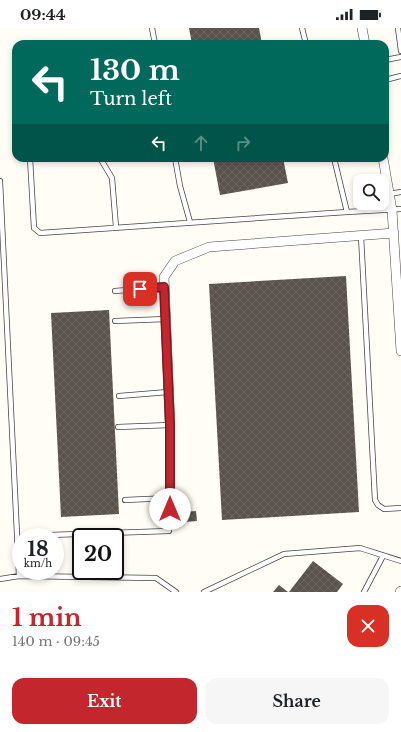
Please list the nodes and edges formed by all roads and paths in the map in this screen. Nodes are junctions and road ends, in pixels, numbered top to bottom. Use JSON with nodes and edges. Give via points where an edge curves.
{"nodes":[{"id":1,"x":152,"y":28,"type":"edge"},
{"id":2,"x":302,"y":28,"type":"edge"},
{"id":3,"x":362,"y":28,"type":"edge"},
{"id":4,"x":398,"y":28,"type":"edge"},
{"id":5,"x":154,"y":40,"type":"edge"},
{"id":6,"x":305,"y":40,"type":"edge"},
{"id":7,"x":364,"y":40,"type":"edge"},
{"id":8,"x":401,"y":51,"type":"edge"},
{"id":9,"x":401,"y":57,"type":"edge"},
{"id":10,"x":389,"y":59,"type":"edge"},
{"id":11,"x":401,"y":76,"type":"edge"},
{"id":12,"x":389,"y":79,"type":"edge"},
{"id":13,"x":30,"y":162,"type":"edge"},
{"id":14,"x":102,"y":162,"type":"edge"},
{"id":15,"x":176,"y":162,"type":"edge"},
{"id":16,"x":335,"y":162,"type":"edge"},
{"id":17,"x":384,"y":162,"type":"edge"},
{"id":18,"x":386,"y":174,"type":"edge"},
{"id":19,"x":0,"y":181,"type":"edge"},
{"id":20,"x":401,"y":192,"type":"edge"},
{"id":21,"x":389,"y":194,"type":"joint"},
{"id":22,"x":396,"y":210,"type":"edge"},
{"id":23,"x":347,"y":212,"type":"junction"},
{"id":24,"x":190,"y":222,"type":"junction"},
{"id":25,"x":116,"y":227,"type":"junction"},
{"id":26,"x":394,"y":233,"type":"junction"},
{"id":27,"x":361,"y":236,"type":"junction"},
{"id":28,"x":164,"y":287,"type":"junction"},
{"id":29,"x":115,"y":291,"type":"dead end"},
{"id":30,"x":166,"y":319,"type":"junction"},
{"id":31,"x":115,"y":321,"type":"dead end"},
{"id":32,"x":401,"y":351,"type":"edge"},
{"id":33,"x":168,"y":392,"type":"junction"},
{"id":34,"x":118,"y":396,"type":"dead end"},
{"id":35,"x":170,"y":425,"type":"junction"},
{"id":36,"x":118,"y":427,"type":"dead end"},
{"id":37,"x":170,"y":498,"type":"junction"},
{"id":38,"x":125,"y":500,"type":"dead end"},
{"id":39,"x":401,"y":508,"type":"edge"},
{"id":40,"x":17,"y":528,"type":"edge"},
{"id":41,"x":64,"y":534,"type":"edge"},
{"id":42,"x":383,"y":556,"type":"junction"},
{"id":43,"x":401,"y":561,"type":"edge"},
{"id":44,"x":12,"y":577,"type":"edge"},
{"id":45,"x":64,"y":577,"type":"edge"},
{"id":46,"x":0,"y":579,"type":"edge"},
{"id":47,"x":176,"y":592,"type":"edge"},
{"id":48,"x":204,"y":592,"type":"edge"},
{"id":49,"x":364,"y":592,"type":"edge"}],
"edges":[{"from":1,"to":5,"type":"lane"},
{"from":2,"to":6,"type":"lane"},
{"from":3,"to":7,"type":"street"},
{"from":4,"to":8,"type":"lane"},
{"from":9,"to":10,"type":"lane"},
{"from":11,"to":12,"type":"lane"},
{"from":13,"to":25,"type":"lane","via":[[34,228],[40,233]]},
{"from":14,"to":25,"type":"lane","via":[[112,178]]},
{"from":15,"to":24,"type":"lane"},
{"from":16,"to":23,"type":"lane"},
{"from":17,"to":18,"type":"street"},
{"from":19,"to":40,"type":"lane"},
{"from":20,"to":21,"type":"lane"},
{"from":21,"to":22,"type":"street"},
{"from":22,"to":23,"type":"lane"},
{"from":22,"to":26,"type":"street"},
{"from":23,"to":24,"type":"lane"},
{"from":24,"to":25,"type":"lane"},
{"from":26,"to":27,"type":"street"},
{"from":26,"to":32,"type":"street"},
{"from":27,"to":28,"type":"street","via":[[209,247],[175,261],[164,277]]},
{"from":27,"to":39,"type":"lane","via":[[375,500],[384,509]]},
{"from":28,"to":29,"type":"lane"},
{"from":28,"to":30,"type":"street"},
{"from":30,"to":31,"type":"lane"},
{"from":30,"to":33,"type":"street"},
{"from":33,"to":34,"type":"lane"},
{"from":33,"to":35,"type":"street"},
{"from":35,"to":36,"type":"lane"},
{"from":35,"to":37,"type":"street"},
{"from":37,"to":38,"type":"lane"},
{"from":37,"to":41,"type":"lane","via":[[169,531]]},
{"from":42,"to":43,"type":"lane"},
{"from":42,"to":48,"type":"lane","via":[[360,548],[284,554]]},
{"from":42,"to":49,"type":"lane"},
{"from":44,"to":46,"type":"lane"},
{"from":45,"to":47,"type":"lane","via":[[156,578]]}]}
